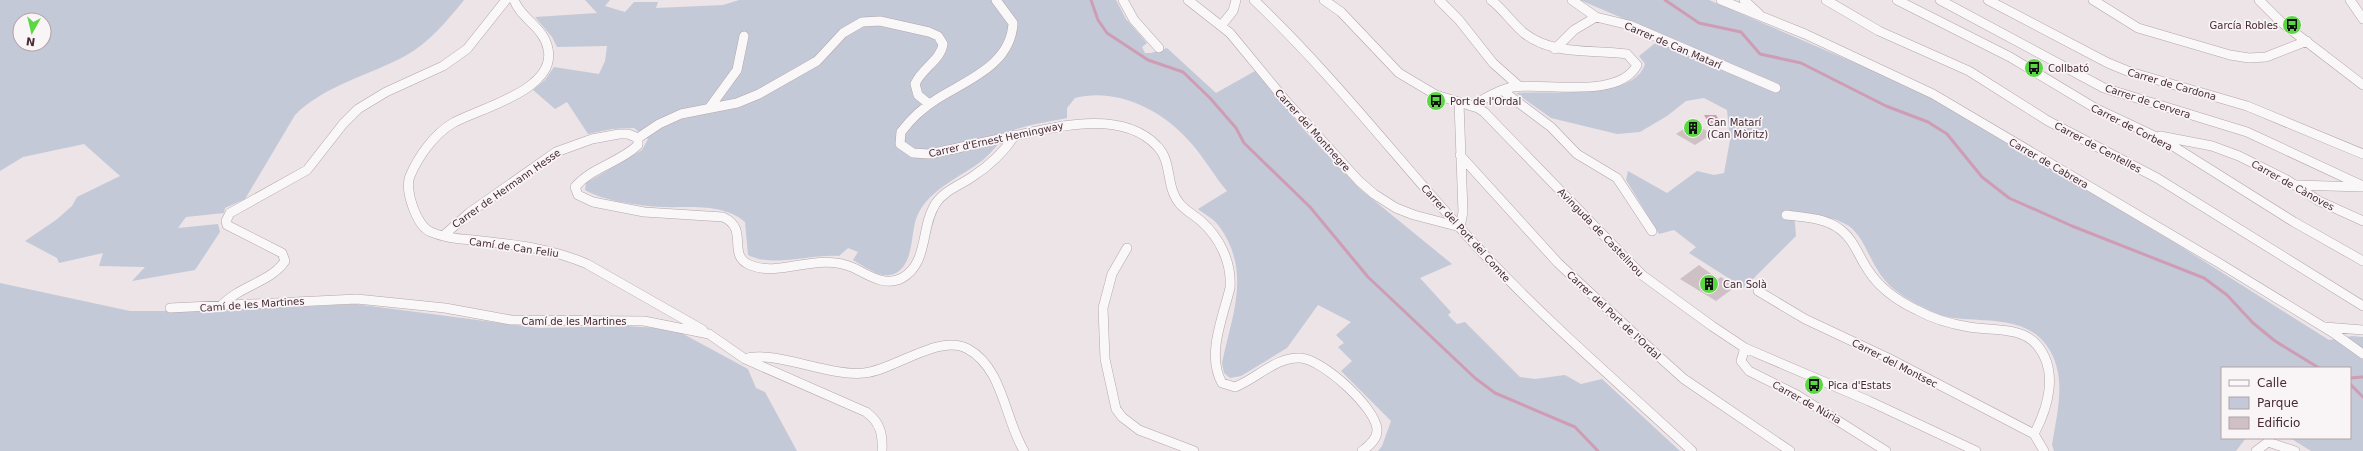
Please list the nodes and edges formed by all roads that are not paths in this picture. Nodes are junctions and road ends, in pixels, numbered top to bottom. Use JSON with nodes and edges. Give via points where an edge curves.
{"nodes":[{"id":1,"x":506,"y":0,"type":"edge"},
{"id":2,"x":514,"y":0,"type":"edge"},
{"id":3,"x":996,"y":0,"type":"edge"},
{"id":4,"x":1123,"y":0,"type":"edge"},
{"id":5,"x":1188,"y":0,"type":"edge"},
{"id":6,"x":1236,"y":0,"type":"edge"},
{"id":7,"x":1254,"y":0,"type":"edge"},
{"id":8,"x":1324,"y":0,"type":"edge"},
{"id":9,"x":1439,"y":0,"type":"edge"},
{"id":10,"x":1491,"y":0,"type":"edge"},
{"id":11,"x":1572,"y":0,"type":"edge"},
{"id":12,"x":1721,"y":0,"type":"edge"},
{"id":13,"x":1744,"y":0,"type":"edge"},
{"id":14,"x":1826,"y":0,"type":"edge"},
{"id":15,"x":1897,"y":0,"type":"edge"},
{"id":16,"x":1940,"y":0,"type":"edge"},
{"id":17,"x":1988,"y":0,"type":"edge"},
{"id":18,"x":2093,"y":0,"type":"edge"},
{"id":19,"x":2260,"y":0,"type":"edge"},
{"id":20,"x":2350,"y":0,"type":"edge"},
{"id":21,"x":1596,"y":17,"type":"junction"},
{"id":22,"x":1762,"y":18,"type":"junction"},
{"id":23,"x":2363,"y":19,"type":"edge"},
{"id":24,"x":1221,"y":26,"type":"junction"},
{"id":25,"x":744,"y":36,"type":"dead end"},
{"id":26,"x":2307,"y":41,"type":"junction"},
{"id":27,"x":1159,"y":48,"type":"dead end"},
{"id":28,"x":1555,"y":48,"type":"junction"},
{"id":29,"x":2363,"y":85,"type":"edge"},
{"id":30,"x":1520,"y":86,"type":"junction"},
{"id":31,"x":1776,"y":88,"type":"dead end"},
{"id":32,"x":1503,"y":91,"type":"junction"},
{"id":33,"x":1459,"y":103,"type":"junction"},
{"id":34,"x":929,"y":104,"type":"junction"},
{"id":35,"x":1471,"y":106,"type":"junction"},
{"id":36,"x":710,"y":107,"type":"junction"},
{"id":37,"x":2151,"y":134,"type":"junction"},
{"id":38,"x":1015,"y":135,"type":"junction"},
{"id":39,"x":638,"y":138,"type":"junction"},
{"id":40,"x":2363,"y":154,"type":"edge"},
{"id":41,"x":1460,"y":155,"type":"junction"},
{"id":42,"x":2296,"y":185,"type":"junction"},
{"id":43,"x":2363,"y":187,"type":"edge"},
{"id":44,"x":1786,"y":215,"type":"dead end"},
{"id":45,"x":2363,"y":221,"type":"edge"},
{"id":46,"x":1460,"y":227,"type":"junction"},
{"id":47,"x":1652,"y":231,"type":"dead end"},
{"id":48,"x":443,"y":236,"type":"junction"},
{"id":49,"x":1127,"y":248,"type":"dead end"},
{"id":50,"x":2363,"y":261,"type":"edge"},
{"id":51,"x":1758,"y":290,"type":"dead end"},
{"id":52,"x":221,"y":306,"type":"junction"},
{"id":53,"x":2363,"y":306,"type":"edge"},
{"id":54,"x":170,"y":308,"type":"dead end"},
{"id":55,"x":2322,"y":326,"type":"junction"},
{"id":56,"x":2363,"y":330,"type":"edge"},
{"id":57,"x":709,"y":334,"type":"junction"},
{"id":58,"x":1745,"y":348,"type":"junction"},
{"id":59,"x":2363,"y":354,"type":"edge"},
{"id":60,"x":745,"y":359,"type":"junction"},
{"id":61,"x":2034,"y":434,"type":"junction"},
{"id":62,"x":882,"y":451,"type":"edge"},
{"id":63,"x":1024,"y":451,"type":"edge"},
{"id":64,"x":1194,"y":451,"type":"edge"},
{"id":65,"x":1362,"y":451,"type":"edge"},
{"id":66,"x":1692,"y":451,"type":"edge"},
{"id":67,"x":1790,"y":451,"type":"edge"},
{"id":68,"x":1886,"y":451,"type":"edge"},
{"id":69,"x":1976,"y":451,"type":"edge"},
{"id":70,"x":2044,"y":451,"type":"edge"},
{"id":71,"x":2256,"y":451,"type":"edge"},
{"id":72,"x":2296,"y":451,"type":"edge"}],
"edges":[{"from":1,"to":52,"type":"street","via":[[467,49],[443,66],[358,108],[307,170],[230,213],[227,225],[282,253],[285,261],[274,273],[234,292]]},
{"from":2,"to":48,"type":"street","name":"Camí de Can Feliu","via":[[546,38],[550,53],[547,68],[535,83],[525,90],[452,124],[426,148],[409,178],[412,206],[423,227]]},
{"from":3,"to":34,"type":"street","name":"Carrer d'Ernest Hemingway","via":[[1013,23],[1013,33],[1008,47],[977,76]]},
{"from":4,"to":27,"type":"street","via":[[1134,20]]},
{"from":5,"to":24,"type":"street","name":"Carrer del Montnegre"},
{"from":6,"to":24,"type":"street","via":[[1233,11]]},
{"from":7,"to":46,"type":"street","name":"Carrer del Port del Comte","via":[[1350,98]]},
{"from":8,"to":33,"type":"street","name":"Avinguda de Castellnou","via":[[1341,12],[1399,73],[1436,95]]},
{"from":9,"to":30,"type":"street","via":[[1448,7],[1493,63]]},
{"from":10,"to":28,"type":"street","via":[[1524,33],[1536,42]]},
{"from":11,"to":21,"type":"street","name":"Carrer de Can Matarí"},
{"from":12,"to":22,"type":"street","name":"Carrer de Cabrera"},
{"from":13,"to":22,"type":"street"},
{"from":14,"to":53,"type":"street","name":"Carrer de Centelles","via":[[1884,34],[1969,71],[2048,121],[2163,181]]},
{"from":15,"to":37,"type":"street","name":"Carrer de Corbera","via":[[2010,57],[2095,108]]},
{"from":16,"to":43,"type":"street","name":"Carrer de Cervera","via":[[2104,88],[2247,132]]},
{"from":17,"to":40,"type":"street","name":"Carrer de Cardona","via":[[2108,63],[2130,72],[2248,106]]},
{"from":18,"to":26,"type":"street","via":[[2138,28],[2230,55],[2249,58],[2266,56]]},
{"from":19,"to":26,"type":"street","via":[[2281,22]]},
{"from":20,"to":23,"type":"street"},
{"from":21,"to":28,"type":"street","via":[[1589,19]]},
{"from":21,"to":31,"type":"street","name":"Carrer de Can Matarí","via":[[1636,28]]},
{"from":22,"to":55,"type":"street","name":"Carrer de Cabrera","via":[[1811,37],[1939,97]]},
{"from":24,"to":46,"type":"street","name":"Carrer del Montnegre","via":[[1230,33],[1359,181],[1374,194],[1396,208],[1414,215]]},
{"from":25,"to":36,"type":"street","via":[[738,70]]},
{"from":26,"to":29,"type":"street"},
{"from":28,"to":30,"type":"street","via":[[1627,54],[1635,61],[1636,69],[1634,73],[1617,82],[1597,86]]},
{"from":30,"to":32,"type":"street"},
{"from":32,"to":35,"type":"street"},
{"from":32,"to":47,"type":"street","via":[[1551,127],[1577,154],[1617,178]]},
{"from":33,"to":35,"type":"street","name":"Avinguda de Castellnou"},
{"from":33,"to":41,"type":"street"},
{"from":34,"to":36,"type":"street","via":[[918,95],[915,84],[922,70],[941,53],[942,41],[936,35],[927,32],[876,20],[863,21],[847,28],[818,60],[758,95],[738,103]]},
{"from":34,"to":38,"type":"street","name":"Carrer d'Ernest Hemingway","via":[[899,136],[899,143],[911,152],[929,154]]},
{"from":35,"to":58,"type":"street","name":"Avinguda de Castellnou","via":[[1493,120],[1642,275]]},
{"from":36,"to":39,"type":"street","via":[[671,118]]},
{"from":37,"to":42,"type":"street","name":"Carrer de Cànoves","via":[[2224,150]]},
{"from":37,"to":50,"type":"street","name":"Carrer de Corbera"},
{"from":38,"to":39,"type":"street","via":[[989,164],[936,203],[926,219],[921,252],[916,265],[907,276],[890,282],[880,282],[851,266],[839,263],[808,262],[775,268],[756,267],[741,260],[738,254],[738,228],[735,223],[725,218],[704,214],[636,211],[589,202],[578,195],[575,188],[581,180],[635,149],[640,141]]},
{"from":38,"to":65,"type":"street","name":"Carrer d'Ernest Hemingway","via":[[1055,125],[1084,122],[1123,128],[1156,144],[1162,153],[1177,201],[1208,227],[1227,258],[1231,280],[1214,357],[1219,380],[1229,386],[1235,386],[1284,360],[1299,358],[1312,361],[1347,388],[1376,421],[1376,436]]},
{"from":39,"to":48,"type":"street","name":"Carrer de Hermann Hesse","via":[[619,134],[592,139],[556,152],[463,217]]},
{"from":41,"to":46,"type":"street","via":[[1463,212]]},
{"from":41,"to":67,"type":"street","name":"Carrer del Port de l'Ordal","via":[[1558,263],[1655,353],[1707,395]]},
{"from":42,"to":43,"type":"street"},
{"from":42,"to":45,"type":"street","name":"Carrer de Cànoves","via":[[2319,201]]},
{"from":44,"to":61,"type":"street","via":[[1823,222],[1840,229],[1854,244],[1872,276],[1883,288],[1919,312],[1960,324],[2016,332],[2037,344],[2044,354],[2049,386],[2046,413]]},
{"from":46,"to":66,"type":"street","name":"Carrer del Port del Comte","via":[[1548,320]]},
{"from":48,"to":57,"type":"street","name":"Camí de Can Feliu","via":[[534,247],[578,259]]},
{"from":49,"to":64,"type":"street","via":[[1112,273],[1103,308],[1104,362],[1116,409],[1133,427]]},
{"from":51,"to":61,"type":"street","name":"Carrer del Montsec","via":[[1791,313],[1889,359],[1989,413]]},
{"from":52,"to":54,"type":"street","name":"Camí de les Martines"},
{"from":52,"to":57,"type":"street","name":"Camí de les Martines","via":[[357,299],[444,308],[511,320],[644,321]]},
{"from":55,"to":56,"type":"street"},
{"from":55,"to":59,"type":"street","name":"Carrer de Cabrera"},
{"from":57,"to":60,"type":"street","name":"Camí de les Martines"},
{"from":58,"to":68,"type":"street","name":"Carrer de Núria","via":[[1741,361],[1749,371],[1797,395]]},
{"from":58,"to":69,"type":"street","name":"Avinguda de Castellnou","via":[[1869,401]]},
{"from":60,"to":62,"type":"street","name":"Camí de les Martines","via":[[875,417],[883,434]]},
{"from":60,"to":63,"type":"street","via":[[762,356],[862,373],[881,370],[941,346],[963,347],[978,356],[990,373],[1013,433]]},
{"from":61,"to":70,"type":"street"},
{"from":71,"to":72,"type":"street","via":[[2268,442]]}]}
